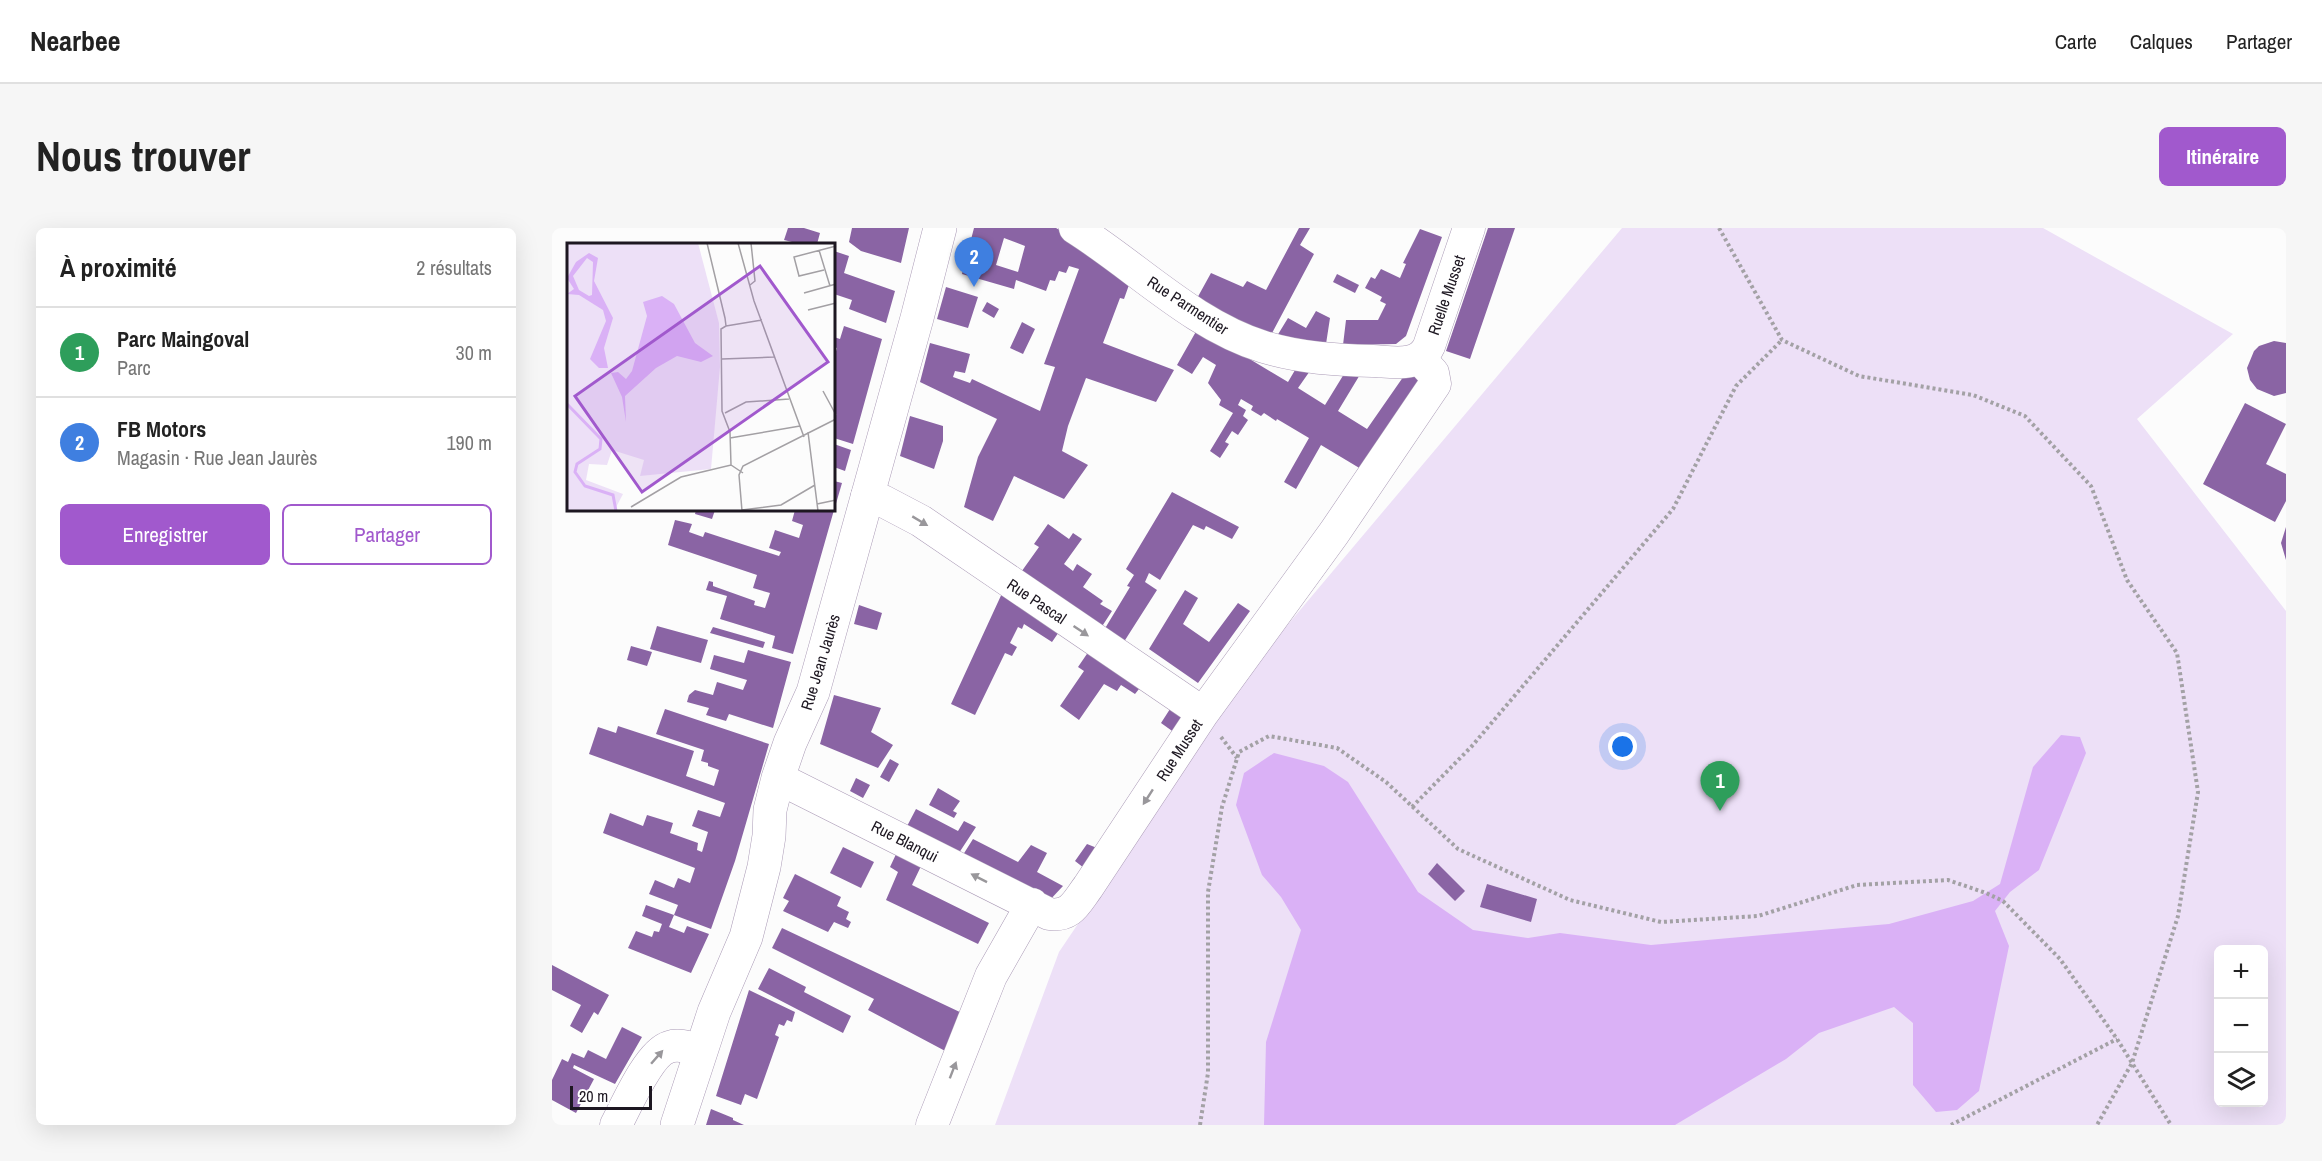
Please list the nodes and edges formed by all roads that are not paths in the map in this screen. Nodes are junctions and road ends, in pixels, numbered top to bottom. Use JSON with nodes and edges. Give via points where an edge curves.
{"nodes":[{"id":1,"x":940,"y":228,"type":"edge"},
{"id":2,"x":1075,"y":228,"type":"edge"},
{"id":3,"x":1469,"y":228,"type":"edge"},
{"id":4,"x":1419,"y":358,"type":"junction"},
{"id":5,"x":867,"y":496,"type":"junction"},
{"id":6,"x":1203,"y":713,"type":"junction"},
{"id":7,"x":778,"y":778,"type":"junction"},
{"id":8,"x":1032,"y":904,"type":"junction"},
{"id":9,"x":701,"y":1051,"type":"junction"},
{"id":10,"x":616,"y":1125,"type":"edge"},
{"id":11,"x":677,"y":1125,"type":"edge"},
{"id":12,"x":932,"y":1125,"type":"edge"}],
"edges":[{"from":1,"to":5,"type":"street","name":"Rue Jean Jaurès"},
{"from":2,"to":4,"type":"street","name":"Rue Parmentier","via":[[1196,313],[1262,346],[1323,358],[1411,362]]},
{"from":3,"to":4,"type":"street","name":"Ruelle Musset","via":[[1426,353]]},
{"from":4,"to":6,"type":"street","name":"Rue Musset","via":[[1433,373],[1435,384],[1334,533]]},
{"from":5,"to":6,"type":"street","name":"Rue Pascal","one_way":true,"via":[[921,521]]},
{"from":5,"to":7,"type":"street","name":"Rue Jean Jaurès","via":[[813,692]]},
{"from":6,"to":8,"type":"street","name":"Rue Musset","one_way":true,"via":[[1073,907],[1060,915],[1049,914]]},
{"from":8,"to":7,"type":"street","name":"Rue Blanqui","one_way":true},
{"from":7,"to":9,"type":"street","name":"Rue Jean Jaurès","via":[[770,810],[765,867],[746,936]]},
{"from":12,"to":8,"type":"street","one_way":true,"via":[[991,976]]},
{"from":10,"to":9,"type":"street","one_way":true,"via":[[659,1052],[676,1045]]},
{"from":9,"to":11,"type":"street","name":"Rue Jean Jaurès"}]}
